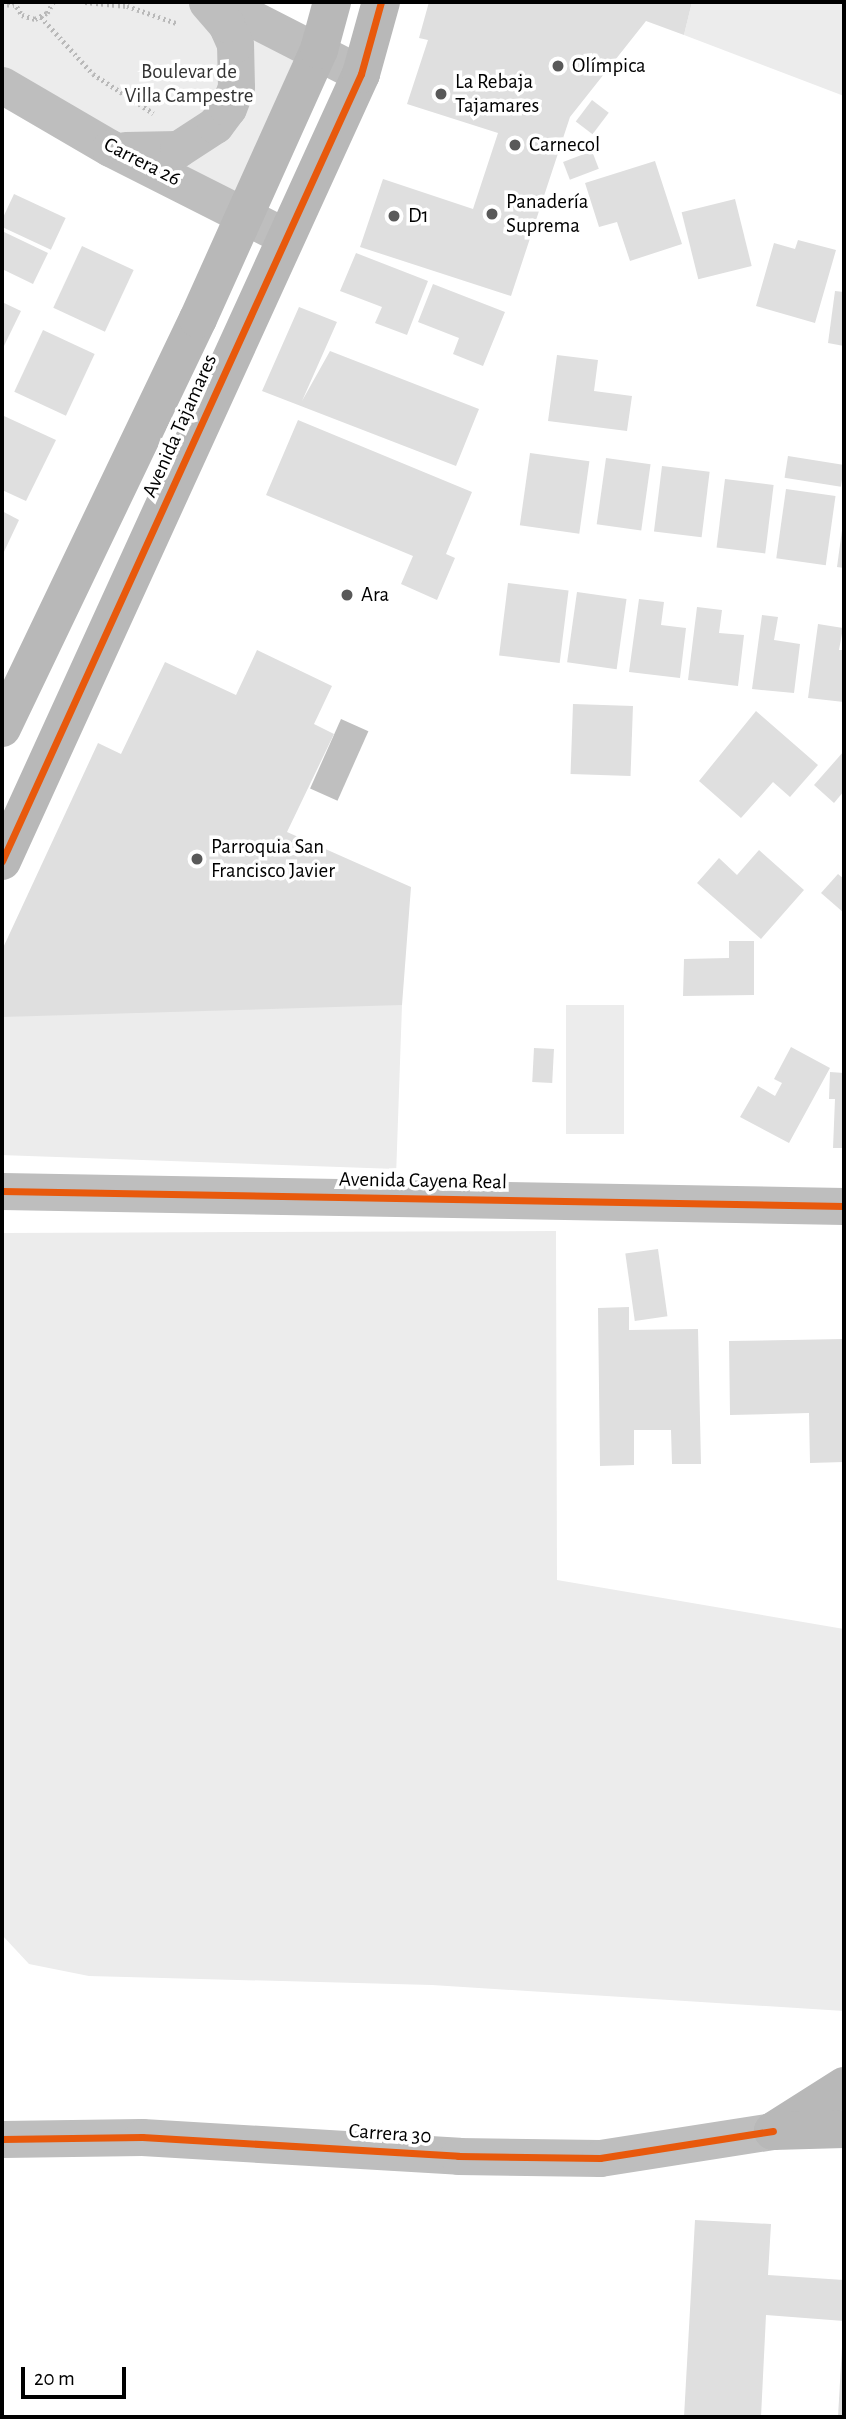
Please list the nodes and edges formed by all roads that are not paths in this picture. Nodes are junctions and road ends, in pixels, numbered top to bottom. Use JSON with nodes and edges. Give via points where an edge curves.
{"nodes":[{"id":1,"x":220,"y":2,"type":"edge"},
{"id":2,"x":332,"y":2,"type":"edge"},
{"id":3,"x":381,"y":2,"type":"edge"},
{"id":4,"x":193,"y":13,"type":"edge"},
{"id":5,"x":319,"y":50,"type":"junction"},
{"id":6,"x":360,"y":74,"type":"junction"},
{"id":7,"x":2,"y":85,"type":"edge"},
{"id":8,"x":110,"y":148,"type":"junction"},
{"id":9,"x":243,"y":214,"type":"junction"},
{"id":10,"x":284,"y":236,"type":"junction"},
{"id":11,"x":2,"y":729,"type":"edge"},
{"id":12,"x":2,"y":861,"type":"edge"},
{"id":13,"x":2,"y":1191,"type":"edge"},
{"id":14,"x":844,"y":1206,"type":"edge"},
{"id":15,"x":844,"y":2086,"type":"edge"},
{"id":16,"x":844,"y":2129,"type":"edge"},
{"id":17,"x":773,"y":2131,"type":"junction"},
{"id":18,"x":2,"y":2139,"type":"edge"}],
"edges":[{"from":1,"to":5,"type":"street"},
{"from":2,"to":5,"type":"street","name":"Avenida Tajamares"},
{"from":3,"to":6,"type":"street","name":"Avenida Tajamares"},
{"from":4,"to":8,"type":"street","via":[[226,24],[235,44],[237,76],[228,108],[215,125],[178,149]]},
{"from":5,"to":6,"type":"street"},
{"from":5,"to":9,"type":"street","name":"Avenida Tajamares"},
{"from":6,"to":10,"type":"street","name":"Avenida Tajamares"},
{"from":7,"to":8,"type":"street","name":"Carrera 26"},
{"from":8,"to":9,"type":"street","name":"Carrera 26"},
{"from":9,"to":10,"type":"street","name":"Carrera 26"},
{"from":9,"to":11,"type":"street","name":"Avenida Tajamares","via":[[198,319]]},
{"from":10,"to":12,"type":"street","name":"Avenida Tajamares"},
{"from":13,"to":14,"type":"street","name":"Avenida Cayena Real"},
{"from":15,"to":17,"type":"street","name":"Carrera 30"},
{"from":16,"to":17,"type":"street","name":"Carrera 30"},
{"from":17,"to":18,"type":"street","name":"Carrera 30","via":[[600,2158],[458,2156],[142,2137]]}]}
